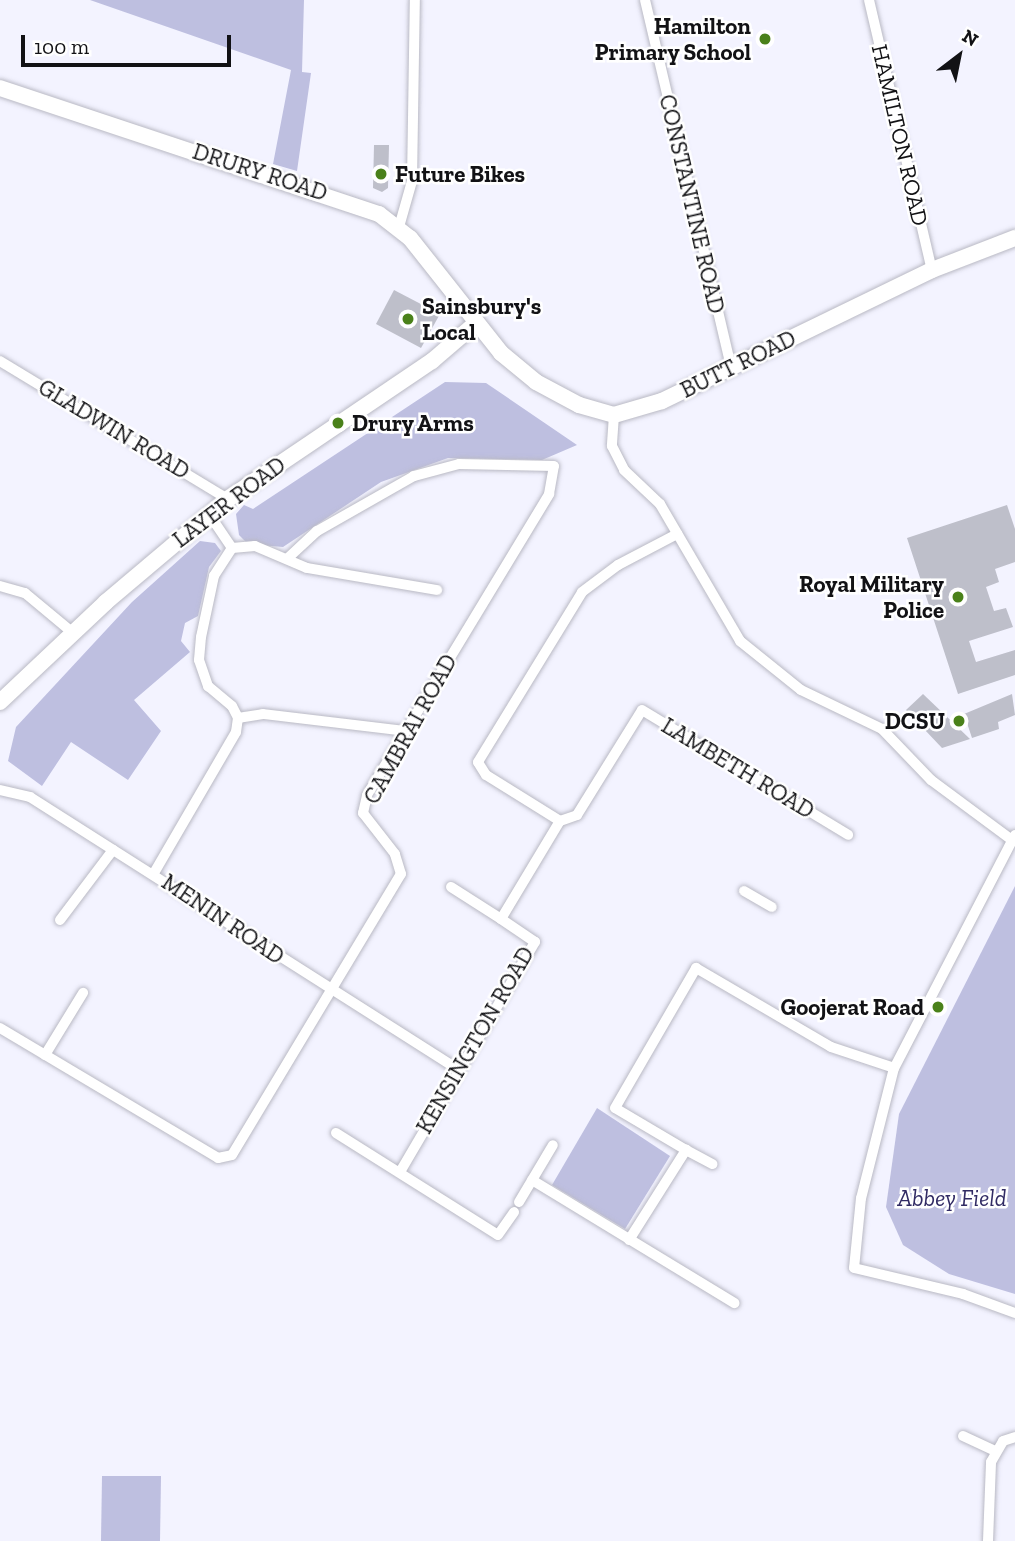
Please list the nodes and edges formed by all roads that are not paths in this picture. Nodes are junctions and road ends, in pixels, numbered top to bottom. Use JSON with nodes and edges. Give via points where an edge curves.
{"nodes":[{"id":1,"x":415,"y":0,"type":"edge"},
{"id":2,"x":645,"y":0,"type":"edge"},
{"id":3,"x":869,"y":0,"type":"edge"},
{"id":4,"x":0,"y":88,"type":"edge"},
{"id":5,"x":399,"y":227,"type":"junction"},
{"id":6,"x":1015,"y":238,"type":"edge"},
{"id":7,"x":932,"y":270,"type":"junction"},
{"id":8,"x":475,"y":324,"type":"junction"},
{"id":9,"x":0,"y":361,"type":"edge"},
{"id":10,"x":730,"y":367,"type":"junction"},
{"id":11,"x":614,"y":415,"type":"junction"},
{"id":12,"x":228,"y":499,"type":"junction"},
{"id":13,"x":209,"y":514,"type":"junction"},
{"id":14,"x":677,"y":534,"type":"junction"},
{"id":15,"x":232,"y":548,"type":"junction"},
{"id":16,"x":288,"y":559,"type":"junction"},
{"id":17,"x":0,"y":586,"type":"edge"},
{"id":18,"x":437,"y":590,"type":"dead end"},
{"id":19,"x":73,"y":633,"type":"junction"},
{"id":20,"x":0,"y":702,"type":"edge"},
{"id":21,"x":238,"y":718,"type":"junction"},
{"id":22,"x":406,"y":731,"type":"junction"},
{"id":23,"x":3,"y":791,"type":"edge"},
{"id":24,"x":560,"y":821,"type":"junction"},
{"id":25,"x":848,"y":835,"type":"dead end"},
{"id":26,"x":1014,"y":838,"type":"edge"},
{"id":27,"x":113,"y":849,"type":"junction"},
{"id":28,"x":154,"y":873,"type":"junction"},
{"id":29,"x":451,"y":887,"type":"dead end"},
{"id":30,"x":744,"y":891,"type":"dead end"},
{"id":31,"x":772,"y":907,"type":"dead end"},
{"id":32,"x":501,"y":919,"type":"junction"},
{"id":33,"x":60,"y":920,"type":"dead end"},
{"id":34,"x":332,"y":991,"type":"junction"},
{"id":35,"x":83,"y":993,"type":"dead end"},
{"id":36,"x":0,"y":1028,"type":"edge"},
{"id":37,"x":45,"y":1055,"type":"junction"},
{"id":38,"x":894,"y":1068,"type":"junction"},
{"id":39,"x":459,"y":1070,"type":"junction"},
{"id":40,"x":336,"y":1133,"type":"dead end"},
{"id":41,"x":553,"y":1145,"type":"dead end"},
{"id":42,"x":686,"y":1150,"type":"junction"},
{"id":43,"x":712,"y":1164,"type":"dead end"},
{"id":44,"x":400,"y":1172,"type":"junction"},
{"id":45,"x":532,"y":1180,"type":"junction"},
{"id":46,"x":629,"y":1240,"type":"junction"},
{"id":47,"x":734,"y":1303,"type":"dead end"},
{"id":48,"x":1015,"y":1313,"type":"edge"},
{"id":49,"x":963,"y":1436,"type":"dead end"},
{"id":50,"x":1015,"y":1437,"type":"edge"},
{"id":51,"x":995,"y":1451,"type":"junction"},
{"id":52,"x":988,"y":1541,"type":"edge"}],
"edges":[{"from":1,"to":5,"type":"street","via":[[412,181]]},
{"from":2,"to":10,"type":"street","name":"CONSTANTINE ROAD"},
{"from":3,"to":7,"type":"street","name":"HAMILTON ROAD"},
{"from":4,"to":5,"type":"main road","name":"DRURY ROAD","via":[[356,203]]},
{"from":5,"to":8,"type":"main road","name":"DRURY ROAD"},
{"from":6,"to":7,"type":"main road","name":"BUTT ROAD"},
{"from":7,"to":10,"type":"main road","name":"BUTT ROAD"},
{"from":8,"to":11,"type":"main road","via":[[536,382],[579,405]]},
{"from":8,"to":12,"type":"main road","name":"LAYER ROAD","via":[[432,361]]},
{"from":9,"to":12,"type":"street","name":"GLADWIN ROAD"},
{"from":10,"to":11,"type":"main road","name":"BUTT ROAD","via":[[662,401]]},
{"from":11,"to":14,"type":"street","via":[[612,446],[624,470],[660,504]]},
{"from":12,"to":13,"type":"main road","name":"LAYER ROAD"},
{"from":13,"to":15,"type":"street"},
{"from":13,"to":19,"type":"main road","name":"LAYER ROAD"},
{"from":14,"to":24,"type":"street","via":[[618,565],[582,592],[478,762],[486,775]]},
{"from":14,"to":26,"type":"street","via":[[721,617],[761,663],[882,729],[931,779]]},
{"from":15,"to":16,"type":"street","via":[[255,546]]},
{"from":15,"to":21,"type":"street","via":[[214,576],[198,660],[208,687],[232,706]]},
{"from":16,"to":18,"type":"street","via":[[307,568]]},
{"from":16,"to":22,"type":"street","name":"CAMBRAI ROAD","via":[[317,531],[414,476],[459,464],[554,466],[549,494]]},
{"from":17,"to":19,"type":"street","via":[[25,593]]},
{"from":19,"to":20,"type":"main road","name":"LAYER ROAD"},
{"from":21,"to":22,"type":"street","via":[[262,714]]},
{"from":21,"to":28,"type":"street","via":[[236,732]]},
{"from":22,"to":34,"type":"street","name":"CAMBRAI ROAD","via":[[367,795],[363,813],[396,854],[401,874]]},
{"from":23,"to":27,"type":"street","name":"MENIN ROAD","via":[[30,797]]},
{"from":24,"to":25,"type":"street","name":"LAMBETH ROAD","via":[[577,815],[642,710]]},
{"from":24,"to":32,"type":"street","name":"KENSINGTON ROAD"},
{"from":26,"to":38,"type":"street"},
{"from":27,"to":28,"type":"street","name":"MENIN ROAD"},
{"from":27,"to":33,"type":"street"},
{"from":28,"to":34,"type":"street","name":"MENIN ROAD"},
{"from":29,"to":32,"type":"street","name":"KENSINGTON ROAD"},
{"from":30,"to":31,"type":"street"},
{"from":32,"to":39,"type":"street","name":"KENSINGTON ROAD","via":[[535,942]]},
{"from":34,"to":37,"type":"street","name":"CAMBRAI ROAD","via":[[232,1155],[218,1158]]},
{"from":34,"to":39,"type":"street","name":"MENIN ROAD"},
{"from":35,"to":37,"type":"street"},
{"from":36,"to":37,"type":"street"},
{"from":38,"to":42,"type":"street","via":[[831,1047],[696,968],[615,1108]]},
{"from":38,"to":48,"type":"street","via":[[861,1198],[854,1268],[963,1294]]},
{"from":39,"to":44,"type":"street","name":"KENSINGTON ROAD"},
{"from":40,"to":44,"type":"street"},
{"from":41,"to":45,"type":"street"},
{"from":42,"to":43,"type":"street"},
{"from":42,"to":46,"type":"street"},
{"from":44,"to":45,"type":"street","via":[[498,1235]]},
{"from":45,"to":46,"type":"street"},
{"from":46,"to":47,"type":"street"},
{"from":49,"to":51,"type":"street"},
{"from":50,"to":51,"type":"street"},
{"from":51,"to":52,"type":"street"}]}
